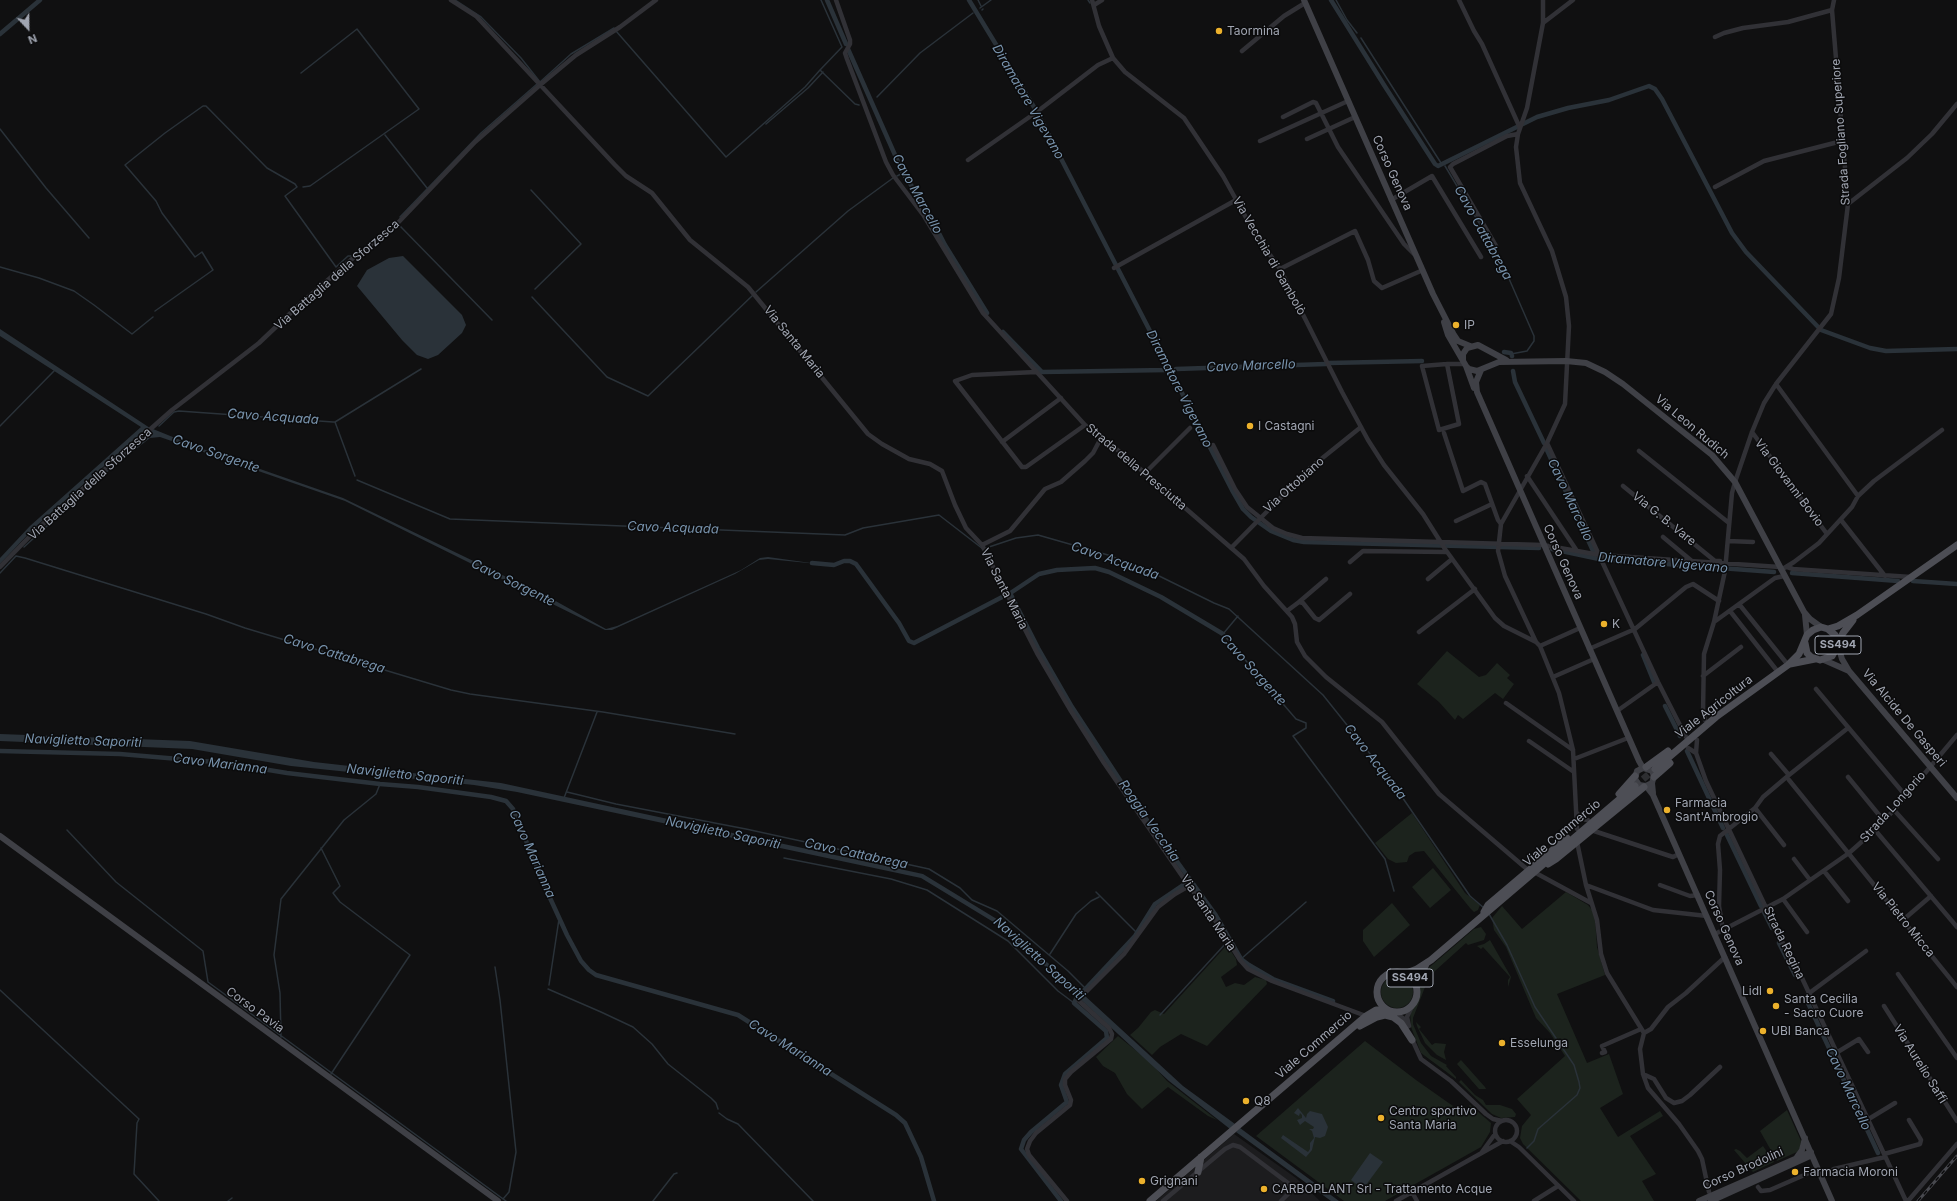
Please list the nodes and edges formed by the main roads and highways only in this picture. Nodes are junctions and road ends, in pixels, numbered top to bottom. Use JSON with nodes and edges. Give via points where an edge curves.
{"nodes":[{"id":1,"x":1305,"y":2,"type":"edge"},
{"id":2,"x":1433,"y":294,"type":"junction"},
{"id":3,"x":1470,"y":346,"type":"junction"},
{"id":4,"x":1487,"y":351,"type":"junction"},
{"id":5,"x":1511,"y":362,"type":"junction"},
{"id":6,"x":1464,"y":364,"type":"junction"},
{"id":7,"x":1483,"y":368,"type":"junction"},
{"id":8,"x":1476,"y":392,"type":"junction"},
{"id":9,"x":1957,"y":545,"type":"edge"},
{"id":10,"x":1804,"y":612,"type":"junction"},
{"id":11,"x":1857,"y":615,"type":"junction"},
{"id":12,"x":1821,"y":627,"type":"junction"},
{"id":13,"x":1828,"y":629,"type":"junction"},
{"id":14,"x":1807,"y":635,"type":"junction"},
{"id":15,"x":1805,"y":643,"type":"junction"},
{"id":16,"x":1838,"y":644,"type":"junction"},
{"id":17,"x":1815,"y":659,"type":"junction"},
{"id":18,"x":1824,"y":660,"type":"junction"},
{"id":19,"x":1788,"y":665,"type":"junction"},
{"id":20,"x":1849,"y":671,"type":"junction"},
{"id":21,"x":1727,"y":709,"type":"junction"},
{"id":22,"x":1643,"y":768,"type":"junction"},
{"id":23,"x":1655,"y":769,"type":"tunnel mouth"},
{"id":24,"x":1635,"y":776,"type":"junction"},
{"id":25,"x":1649,"y":783,"type":"junction"},
{"id":26,"x":1635,"y":786,"type":"tunnel mouth"},
{"id":27,"x":1957,"y":798,"type":"edge"},
{"id":28,"x":0,"y":836,"type":"edge"},
{"id":29,"x":1531,"y":871,"type":"junction"},
{"id":30,"x":1431,"y":960,"type":"junction"},
{"id":31,"x":1404,"y":974,"type":"junction"},
{"id":32,"x":1416,"y":986,"type":"junction"},
{"id":33,"x":1377,"y":994,"type":"junction"},
{"id":34,"x":1391,"y":1011,"type":"junction"},
{"id":35,"x":1366,"y":1016,"type":"junction"},
{"id":36,"x":1411,"y":1038,"type":"road end"},
{"id":37,"x":1328,"y":1048,"type":"junction"},
{"id":38,"x":1805,"y":1138,"type":"junction"},
{"id":39,"x":1811,"y":1153,"type":"junction"},
{"id":40,"x":1201,"y":1157,"type":"junction"},
{"id":41,"x":1798,"y":1159,"type":"junction"},
{"id":42,"x":1817,"y":1167,"type":"junction"},
{"id":43,"x":1198,"y":1172,"type":"road end"},
{"id":44,"x":498,"y":1201,"type":"edge"},
{"id":45,"x":1150,"y":1201,"type":"edge"},
{"id":46,"x":1699,"y":1201,"type":"edge"},
{"id":47,"x":1711,"y":1201,"type":"edge"},
{"id":48,"x":1832,"y":1201,"type":"edge"}],
"edges":[{"from":1,"to":2,"type":"main road","name":"Corso Genova"},
{"from":2,"to":3,"type":"main road","name":"Corso Genova","via":[[1458,341]]},
{"from":2,"to":6,"type":"main road","name":"Corso Genova","via":[[1448,335]]},
{"from":3,"to":4,"type":"main road","via":[[1478,345]]},
{"from":3,"to":6,"type":"main road","via":[[1464,354]]},
{"from":4,"to":5,"type":"main road"},
{"from":4,"to":7,"type":"main road","via":[[1489,358]]},
{"from":5,"to":7,"type":"main road","name":"Via Leon Rudich","via":[[1499,362]]},
{"from":5,"to":10,"type":"main road","name":"Via Leon Rudich","via":[[1586,363],[1623,384],[1712,455],[1735,482]]},
{"from":6,"to":7,"type":"main road","via":[[1473,370]]},
{"from":6,"to":8,"type":"main road","name":"Corso Genova"},
{"from":7,"to":8,"type":"main road","via":[[1476,382]]},
{"from":8,"to":22,"type":"main road","name":"Corso Genova"},
{"from":9,"to":11,"type":"main road","number":"SS494"},
{"from":10,"to":12,"type":"main road"},
{"from":10,"to":14,"type":"main road"},
{"from":11,"to":13,"type":"main road","number":"SS494"},
{"from":11,"to":16,"type":"main road","number":"SS494"},
{"from":12,"to":13,"type":"main road","number":"SS494"},
{"from":12,"to":14,"type":"main road","number":"SS494"},
{"from":13,"to":16,"type":"main road","number":"SS494","via":[[1835,634]]},
{"from":14,"to":15,"type":"main road","name":"Viale Agricoltura","number":"SS494"},
{"from":15,"to":17,"type":"main road","number":"SS494","via":[[1807,653]]},
{"from":15,"to":19,"type":"main road","name":"Viale Agricoltura","number":"SS494"},
{"from":16,"to":18,"type":"main road","number":"SS494","via":[[1835,653]]},
{"from":16,"to":20,"type":"main road","name":"Via Alcide De Gasperi"},
{"from":17,"to":18,"type":"main road","name":"Viale Agricoltura","number":"SS494"},
{"from":17,"to":19,"type":"main road","name":"Viale Agricoltura","number":"SS494"},
{"from":18,"to":20,"type":"main road","name":"Via Alcide De Gasperi"},
{"from":19,"to":21,"type":"main road","name":"Viale Agricoltura","number":"SS494"},
{"from":20,"to":27,"type":"main road","name":"Via Alcide De Gasperi"},
{"from":21,"to":22,"type":"main road","via":[[1705,720],[1658,760]]},
{"from":21,"to":23,"type":"main road","name":"Viale Agricoltura","number":"SS494"},
{"from":21,"to":25,"type":"main road","via":[[1717,723]]},
{"from":22,"to":24,"type":"main road","name":"Corso Genova"},
{"from":22,"to":25,"type":"main road","name":"Corso Genova","via":[[1652,771]]},
{"from":24,"to":25,"type":"main road","name":"Corso Genova","via":[[1637,782]]},
{"from":24,"to":29,"type":"main road","via":[[1625,788]]},
{"from":25,"to":29,"type":"main road","via":[[1556,859]]},
{"from":25,"to":38,"type":"main road","name":"Corso Genova"},
{"from":26,"to":29,"type":"main road","name":"Viale Commercio","number":"SS494"},
{"from":28,"to":44,"type":"main road","name":"Corso Pavia"},
{"from":29,"to":30,"type":"main road","name":"Viale Commercio","number":"SS494"},
{"from":30,"to":31,"type":"main road","name":"Viale Commercio","number":"SS494"},
{"from":30,"to":32,"type":"main road","name":"Viale Commercio","number":"SS494","via":[[1422,971]]},
{"from":31,"to":32,"type":"main road","number":"SS494"},
{"from":31,"to":33,"type":"main road","name":"Viale Commercio","number":"SS494","via":[[1397,972],[1386,975],[1379,983]]},
{"from":32,"to":34,"type":"main road","name":"Viale Commercio","number":"SS494","via":[[1417,993],[1413,1004],[1405,1010]]},
{"from":33,"to":34,"type":"main road","number":"SS494","via":[[1380,1003]]},
{"from":33,"to":35,"type":"main road","name":"Viale Commercio","number":"SS494"},
{"from":34,"to":35,"type":"main road","name":"Viale Commercio","number":"SS494","via":[[1376,1010]]},
{"from":35,"to":37,"type":"main road","name":"Viale Commercio","number":"SS494"},
{"from":36,"to":37,"type":"main road","via":[[1401,1023],[1394,1017],[1385,1015],[1366,1021]]},
{"from":37,"to":40,"type":"main road","name":"Viale Commercio","number":"SS494"},
{"from":38,"to":39,"type":"main road","name":"Corso Genova"},
{"from":38,"to":41,"type":"main road","name":"Corso Brodolini"},
{"from":39,"to":41,"type":"main road","name":"Corso Brodolini"},
{"from":39,"to":42,"type":"main road","name":"Corso Genova"},
{"from":40,"to":43,"type":"main road"},
{"from":40,"to":45,"type":"main road","name":"Viale Commercio","number":"SS494"},
{"from":41,"to":42,"type":"main road","name":"Corso Brodolini"},
{"from":41,"to":46,"type":"main road","name":"Corso Brodolini"},
{"from":41,"to":47,"type":"main road","name":"Corso Brodolini"},
{"from":42,"to":48,"type":"main road","name":"Corso Genova"}]}
